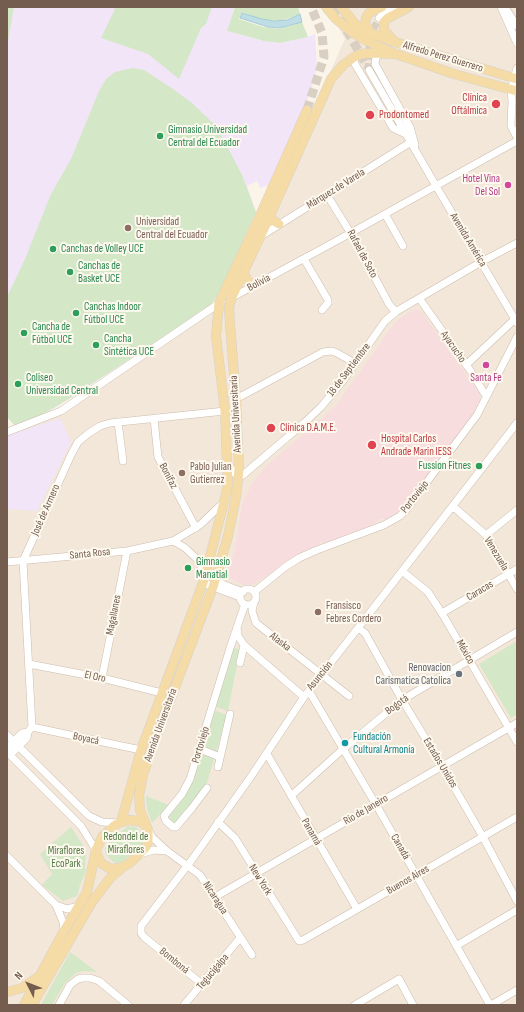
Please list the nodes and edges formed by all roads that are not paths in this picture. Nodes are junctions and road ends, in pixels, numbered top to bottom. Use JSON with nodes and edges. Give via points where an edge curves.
{"nodes":[{"id":1,"x":326,"y":7,"type":"edge"},
{"id":2,"x":341,"y":7,"type":"edge"},
{"id":3,"x":382,"y":7,"type":"edge"},
{"id":4,"x":395,"y":7,"type":"edge"},
{"id":5,"x":409,"y":7,"type":"edge"},
{"id":6,"x":501,"y":7,"type":"edge"},
{"id":7,"x":505,"y":7,"type":"edge"},
{"id":8,"x":379,"y":18,"type":"tunnel mouth"},
{"id":9,"x":517,"y":26,"type":"edge"},
{"id":10,"x":370,"y":33,"type":"junction"},
{"id":11,"x":395,"y":42,"type":"junction"},
{"id":12,"x":517,"y":43,"type":"edge"},
{"id":13,"x":380,"y":54,"type":"junction"},
{"id":14,"x":396,"y":54,"type":"junction"},
{"id":15,"x":354,"y":57,"type":"junction"},
{"id":16,"x":517,"y":68,"type":"edge"},
{"id":17,"x":369,"y":70,"type":"tunnel mouth"},
{"id":18,"x":516,"y":79,"type":"edge"},
{"id":19,"x":514,"y":94,"type":"edge"},
{"id":20,"x":307,"y":110,"type":"tunnel mouth"},
{"id":21,"x":406,"y":134,"type":"junction"},
{"id":22,"x":517,"y":137,"type":"edge"},
{"id":23,"x":517,"y":141,"type":"edge"},
{"id":24,"x":411,"y":142,"type":"junction"},
{"id":25,"x":419,"y":157,"type":"junction"},
{"id":26,"x":436,"y":186,"type":"junction"},
{"id":27,"x":327,"y":195,"type":"junction"},
{"id":28,"x":263,"y":209,"type":"junction"},
{"id":29,"x":385,"y":214,"type":"junction"},
{"id":30,"x":269,"y":218,"type":"junction"},
{"id":31,"x":279,"y":224,"type":"junction"},
{"id":32,"x":351,"y":233,"type":"junction"},
{"id":33,"x":261,"y":236,"type":"junction"},
{"id":34,"x":517,"y":242,"type":"edge"},
{"id":35,"x":402,"y":246,"type":"dead end"},
{"id":36,"x":304,"y":259,"type":"junction"},
{"id":37,"x":481,"y":262,"type":"junction"},
{"id":38,"x":244,"y":273,"type":"junction"},
{"id":39,"x":260,"y":283,"type":"junction"},
{"id":40,"x":232,"y":297,"type":"junction"},
{"id":41,"x":419,"y":298,"type":"junction"},
{"id":42,"x":219,"y":303,"type":"junction"},
{"id":43,"x":322,"y":310,"type":"dead end"},
{"id":44,"x":397,"y":310,"type":"junction"},
{"id":45,"x":516,"y":321,"type":"edge"},
{"id":46,"x":517,"y":337,"type":"edge"},
{"id":47,"x":466,"y":365,"type":"junction"},
{"id":48,"x":352,"y":368,"type":"junction"},
{"id":49,"x":486,"y":396,"type":"junction"},
{"id":50,"x":236,"y":399,"type":"junction"},
{"id":51,"x":225,"y":411,"type":"junction"},
{"id":52,"x":154,"y":419,"type":"junction"},
{"id":53,"x":118,"y":422,"type":"junction"},
{"id":54,"x":517,"y":423,"type":"edge"},
{"id":55,"x":7,"y":432,"type":"edge"},
{"id":56,"x":124,"y":461,"type":"dead end"},
{"id":57,"x":228,"y":462,"type":"junction"},
{"id":58,"x":239,"y":476,"type":"junction"},
{"id":59,"x":224,"y":502,"type":"junction"},
{"id":60,"x":452,"y":508,"type":"junction"},
{"id":61,"x":517,"y":510,"type":"edge"},
{"id":62,"x":196,"y":528,"type":"junction"},
{"id":63,"x":486,"y":535,"type":"junction"},
{"id":64,"x":173,"y":541,"type":"junction"},
{"id":65,"x":127,"y":551,"type":"junction"},
{"id":66,"x":23,"y":561,"type":"junction"},
{"id":67,"x":7,"y":562,"type":"edge"},
{"id":68,"x":517,"y":569,"type":"edge"},
{"id":69,"x":402,"y":571,"type":"junction"},
{"id":70,"x":508,"y":575,"type":"junction"},
{"id":71,"x":216,"y":577,"type":"junction"},
{"id":72,"x":204,"y":580,"type":"junction"},
{"id":73,"x":213,"y":587,"type":"junction"},
{"id":74,"x":517,"y":589,"type":"edge"},
{"id":75,"x":254,"y":592,"type":"junction"},
{"id":76,"x":242,"y":594,"type":"junction"},
{"id":77,"x":254,"y":602,"type":"junction"},
{"id":78,"x":245,"y":604,"type":"junction"},
{"id":79,"x":442,"y":613,"type":"junction"},
{"id":80,"x":237,"y":625,"type":"junction"},
{"id":81,"x":358,"y":628,"type":"junction"},
{"id":82,"x":517,"y":632,"type":"edge"},
{"id":83,"x":244,"y":645,"type":"junction"},
{"id":84,"x":230,"y":648,"type":"junction"},
{"id":85,"x":470,"y":661,"type":"junction"},
{"id":86,"x":240,"y":663,"type":"dead end"},
{"id":87,"x":29,"y":664,"type":"junction"},
{"id":88,"x":321,"y":674,"type":"junction"},
{"id":89,"x":102,"y":678,"type":"junction"},
{"id":90,"x":308,"y":690,"type":"junction"},
{"id":91,"x":162,"y":693,"type":"junction"},
{"id":92,"x":349,"y":696,"type":"dead end"},
{"id":93,"x":304,"y":697,"type":"junction"},
{"id":94,"x":402,"y":700,"type":"junction"},
{"id":95,"x":230,"y":714,"type":"dead end"},
{"id":96,"x":517,"y":722,"type":"edge"},
{"id":97,"x":508,"y":728,"type":"junction"},
{"id":98,"x":30,"y":730,"type":"junction"},
{"id":99,"x":7,"y":735,"type":"edge"},
{"id":100,"x":517,"y":742,"type":"edge"},
{"id":101,"x":16,"y":744,"type":"junction"},
{"id":102,"x":7,"y":748,"type":"edge"},
{"id":103,"x":200,"y":749,"type":"junction"},
{"id":104,"x":343,"y":749,"type":"junction"},
{"id":105,"x":141,"y":750,"type":"junction"},
{"id":106,"x":9,"y":753,"type":"edge"},
{"id":107,"x":267,"y":754,"type":"junction"},
{"id":108,"x":220,"y":757,"type":"junction"},
{"id":109,"x":442,"y":766,"type":"junction"},
{"id":110,"x":218,"y":767,"type":"dead end"},
{"id":111,"x":207,"y":788,"type":"dead end"},
{"id":112,"x":291,"y":796,"type":"junction"},
{"id":113,"x":376,"y":804,"type":"junction"},
{"id":114,"x":517,"y":817,"type":"edge"},
{"id":115,"x":120,"y":822,"type":"junction"},
{"id":116,"x":218,"y":822,"type":"junction"},
{"id":117,"x":148,"y":829,"type":"junction"},
{"id":118,"x":483,"y":837,"type":"junction"},
{"id":119,"x":316,"y":839,"type":"junction"},
{"id":120,"x":96,"y":851,"type":"junction"},
{"id":121,"x":167,"y":851,"type":"junction"},
{"id":122,"x":139,"y":854,"type":"junction"},
{"id":123,"x":7,"y":856,"type":"edge"},
{"id":124,"x":187,"y":865,"type":"junction"},
{"id":125,"x":123,"y":867,"type":"junction"},
{"id":126,"x":256,"y":873,"type":"junction"},
{"id":127,"x":416,"y":875,"type":"junction"},
{"id":128,"x":215,"y":897,"type":"junction"},
{"id":129,"x":517,"y":901,"type":"edge"},
{"id":130,"x":56,"y":905,"type":"junction"},
{"id":131,"x":79,"y":906,"type":"junction"},
{"id":132,"x":357,"y":909,"type":"junction"},
{"id":133,"x":517,"y":910,"type":"edge"},
{"id":134,"x":64,"y":931,"type":"junction"},
{"id":135,"x":144,"y":937,"type":"joint"},
{"id":136,"x":240,"y":938,"type":"junction"},
{"id":137,"x":299,"y":941,"type":"joint"},
{"id":138,"x":456,"y":946,"type":"junction"},
{"id":139,"x":252,"y":955,"type":"dead end"},
{"id":140,"x":42,"y":974,"type":"junction"},
{"id":141,"x":202,"y":984,"type":"junction"},
{"id":142,"x":517,"y":990,"type":"edge"},
{"id":143,"x":7,"y":992,"type":"edge"},
{"id":144,"x":24,"y":1005,"type":"edge"},
{"id":145,"x":33,"y":1005,"type":"edge"},
{"id":146,"x":59,"y":1005,"type":"edge"},
{"id":147,"x":128,"y":1005,"type":"edge"},
{"id":148,"x":184,"y":1005,"type":"edge"},
{"id":149,"x":355,"y":1005,"type":"edge"},
{"id":150,"x":414,"y":1005,"type":"edge"},
{"id":151,"x":490,"y":1005,"type":"edge"}],
"edges":[{"from":1,"to":14,"type":"main road","via":[[352,33]]},
{"from":2,"to":10,"type":"main road","via":[[356,25]]},
{"from":3,"to":10,"type":"main road","via":[[369,13],[366,18],[365,24]]},
{"from":4,"to":8,"type":"street"},
{"from":5,"to":11,"type":"main road","via":[[384,22],[384,30]]},
{"from":6,"to":12,"type":"street"},
{"from":7,"to":9,"type":"street"},
{"from":10,"to":11,"type":"main road","name":"Alfredo Perez Guerrero"},
{"from":11,"to":18,"type":"main road","name":"Alfredo Perez Guerrero"},
{"from":13,"to":14,"type":"main road"},
{"from":13,"to":15,"type":"main road"},
{"from":13,"to":25,"type":"street","name":"Avenida América","via":[[376,57],[375,64],[410,127]]},
{"from":14,"to":19,"type":"main road","name":"Alfredo Perez Guerrero"},
{"from":15,"to":21,"type":"street","name":"Avenida América","via":[[354,64],[393,128]]},
{"from":15,"to":30,"type":"main road","name":"Avenida Universitaria","via":[[331,79]]},
{"from":16,"to":18,"type":"street"},
{"from":17,"to":21,"type":"street","name":"Avenida América"},
{"from":18,"to":19,"type":"street"},
{"from":19,"to":22,"type":"street","via":[[511,126]]},
{"from":20,"to":28,"type":"main road","name":"Avenida Universitaria"},
{"from":21,"to":24,"type":"street","name":"Avenida América"},
{"from":23,"to":26,"type":"street","name":"Bolivia"},
{"from":24,"to":25,"type":"street","name":"Avenida América"},
{"from":24,"to":27,"type":"street","name":"Márquez de Varela"},
{"from":25,"to":26,"type":"street","name":"Avenida América"},
{"from":26,"to":29,"type":"street","name":"Bolivia"},
{"from":26,"to":37,"type":"street","name":"Avenida América"},
{"from":27,"to":31,"type":"street","name":"Márquez de Varela"},
{"from":27,"to":32,"type":"street","name":"Rafael de Soto"},
{"from":28,"to":30,"type":"main road"},
{"from":28,"to":42,"type":"main road","name":"Avenida Universitaria"},
{"from":29,"to":32,"type":"street","name":"Bolivia"},
{"from":29,"to":35,"type":"street"},
{"from":30,"to":31,"type":"main road"},
{"from":30,"to":33,"type":"main road","name":"Avenida Universitaria"},
{"from":31,"to":33,"type":"street","name":"Márquez de Varela"},
{"from":32,"to":36,"type":"street","name":"Bolivia"},
{"from":32,"to":44,"type":"street","name":"Rafael de Soto","via":[[389,304]]},
{"from":33,"to":38,"type":"main road","name":"Avenida Universitaria"},
{"from":34,"to":37,"type":"street","name":"18 de Septiembre"},
{"from":36,"to":39,"type":"street","name":"Bolivia"},
{"from":36,"to":43,"type":"street","via":[[328,300]]},
{"from":37,"to":41,"type":"street","name":"18 de Septiembre"},
{"from":37,"to":45,"type":"street","name":"Avenida América"},
{"from":38,"to":39,"type":"main road","via":[[250,282]]},
{"from":38,"to":40,"type":"main road","name":"Avenida Universitaria"},
{"from":39,"to":40,"type":"street","name":"Bolivia"},
{"from":40,"to":42,"type":"street","name":"Bolivia"},
{"from":40,"to":50,"type":"main road","name":"Avenida Universitaria","via":[[229,307]]},
{"from":41,"to":44,"type":"street","name":"18 de Septiembre"},
{"from":41,"to":47,"type":"street","name":"Ayacucho"},
{"from":42,"to":51,"type":"main road","name":"Avenida Universitaria","via":[[216,336]]},
{"from":42,"to":55,"type":"street","name":"Bolivia","via":[[61,411]]},
{"from":44,"to":48,"type":"street","name":"18 de Septiembre"},
{"from":45,"to":47,"type":"street"},
{"from":46,"to":49,"type":"street","name":"Portoviejo"},
{"from":47,"to":49,"type":"street","name":"Ayacucho"},
{"from":48,"to":50,"type":"street","via":[[351,361],[337,353],[323,352]]},
{"from":48,"to":58,"type":"street","name":"18 de Septiembre","via":[[321,406]]},
{"from":49,"to":75,"type":"street","name":"Portoviejo","via":[[477,415],[400,516],[384,525],[299,558]]},
{"from":50,"to":58,"type":"main road","name":"Avenida Universitaria"},
{"from":51,"to":52,"type":"street","name":"José de Armero"},
{"from":51,"to":57,"type":"main road","name":"Avenida Universitaria"},
{"from":52,"to":53,"type":"street","name":"José de Armero"},
{"from":52,"to":62,"type":"street","name":"Bonifaz","via":[[158,457]]},
{"from":53,"to":56,"type":"street"},
{"from":53,"to":66,"type":"street","name":"José de Armero","via":[[100,426],[78,442]]},
{"from":54,"to":60,"type":"street","name":"Asunción"},
{"from":57,"to":58,"type":"street","via":[[230,469]]},
{"from":57,"to":59,"type":"main road","name":"Avenida Universitaria","via":[[228,484]]},
{"from":58,"to":71,"type":"main road","name":"Avenida Universitaria","via":[[228,536]]},
{"from":59,"to":62,"type":"street","name":"Santa Rosa"},
{"from":59,"to":72,"type":"main road","name":"Avenida Universitaria"},
{"from":60,"to":63,"type":"street","name":"Venezuela"},
{"from":60,"to":69,"type":"street","name":"Asunción"},
{"from":61,"to":63,"type":"street"},
{"from":62,"to":64,"type":"street","name":"Santa Rosa"},
{"from":63,"to":70,"type":"street","name":"Venezuela"},
{"from":64,"to":65,"type":"street","name":"Santa Rosa"},
{"from":64,"to":72,"type":"street","via":[[196,558]]},
{"from":65,"to":66,"type":"street","name":"Santa Rosa"},
{"from":65,"to":89,"type":"street","name":"Magallanes"},
{"from":66,"to":67,"type":"street","name":"Santa Rosa"},
{"from":66,"to":87,"type":"street","name":"José de Armero"},
{"from":68,"to":70,"type":"street","name":"Caracas"},
{"from":69,"to":79,"type":"street","name":"México","via":[[428,592]]},
{"from":69,"to":81,"type":"street","name":"Asunción"},
{"from":70,"to":74,"type":"street","name":"Venezuela"},
{"from":70,"to":79,"type":"street","name":"Caracas"},
{"from":71,"to":73,"type":"main road","name":"Avenida Universitaria"},
{"from":71,"to":76,"type":"street","via":[[222,584]]},
{"from":72,"to":73,"type":"street"},
{"from":72,"to":91,"type":"main road","name":"Avenida Universitaria"},
{"from":73,"to":76,"type":"street"},
{"from":73,"to":117,"type":"main road","name":"Avenida Universitaria","via":[[143,775],[139,795],[140,810]]},
{"from":75,"to":76,"type":"street","via":[[247,589]]},
{"from":75,"to":77,"type":"street"},
{"from":76,"to":78,"type":"street","via":[[242,601]]},
{"from":77,"to":78,"type":"street","via":[[250,605]]},
{"from":77,"to":88,"type":"street","name":"Alaska","via":[[252,612],[256,623]]},
{"from":78,"to":80,"type":"street","name":"Portoviejo"},
{"from":79,"to":85,"type":"street","name":"México"},
{"from":80,"to":83,"type":"street","via":[[238,636]]},
{"from":80,"to":84,"type":"street","name":"Portoviejo"},
{"from":81,"to":88,"type":"street","name":"Asunción"},
{"from":81,"to":94,"type":"street","name":"Estados Unidos"},
{"from":82,"to":85,"type":"street","name":"Bogotá"},
{"from":83,"to":84,"type":"street"},
{"from":83,"to":86,"type":"street"},
{"from":83,"to":93,"type":"street"},
{"from":84,"to":103,"type":"street","name":"Portoviejo"},
{"from":85,"to":94,"type":"street","name":"Bogotá"},
{"from":85,"to":97,"type":"street","name":"México"},
{"from":87,"to":89,"type":"street","name":"El Oro"},
{"from":87,"to":98,"type":"street","name":"José de Armero"},
{"from":88,"to":90,"type":"street","name":"Asunción"},
{"from":88,"to":92,"type":"street","name":"Alaska"},
{"from":89,"to":91,"type":"street","name":"El Oro"},
{"from":90,"to":93,"type":"street","name":"Asunción"},
{"from":90,"to":104,"type":"street","name":"Canadá"},
{"from":91,"to":105,"type":"main road","name":"Avenida Universitaria"},
{"from":93,"to":107,"type":"street","name":"Asunción"},
{"from":94,"to":104,"type":"street","name":"Bogotá"},
{"from":94,"to":109,"type":"street","name":"Estados Unidos"},
{"from":95,"to":108,"type":"street"},
{"from":96,"to":97,"type":"street","name":"Río de Janeiro"},
{"from":97,"to":100,"type":"street","name":"México"},
{"from":97,"to":109,"type":"street","name":"Río de Janeiro"},
{"from":98,"to":101,"type":"street","via":[[27,738]]},
{"from":98,"to":105,"type":"street","name":"Boyacá"},
{"from":99,"to":101,"type":"street"},
{"from":101,"to":102,"type":"street"},
{"from":101,"to":106,"type":"street"},
{"from":101,"to":115,"type":"street","via":[[89,816],[102,822]]},
{"from":103,"to":108,"type":"street"},
{"from":103,"to":111,"type":"street","name":"Portoviejo","via":[[182,794],[164,816],[166,821],[176,827]]},
{"from":104,"to":112,"type":"street","name":"Bogotá"},
{"from":104,"to":113,"type":"street","name":"Canadá"},
{"from":105,"to":115,"type":"main road","name":"Avenida Universitaria"},
{"from":106,"to":120,"type":"street","via":[[81,826]]},
{"from":107,"to":112,"type":"street","name":"Panamá"},
{"from":107,"to":116,"type":"street","name":"Asunción"},
{"from":108,"to":110,"type":"street"},
{"from":109,"to":113,"type":"street","name":"Río de Janeiro"},
{"from":109,"to":118,"type":"street","name":"Estados Unidos"},
{"from":112,"to":119,"type":"street","name":"Panamá"},
{"from":113,"to":119,"type":"street","name":"Río de Janeiro"},
{"from":113,"to":127,"type":"street","name":"Canadá"},
{"from":114,"to":118,"type":"street","name":"Buenos Aires"},
{"from":115,"to":117,"type":"main road","via":[[142,822]]},
{"from":115,"to":120,"type":"main road","via":[[102,837]]},
{"from":116,"to":124,"type":"street","name":"Asunción"},
{"from":116,"to":126,"type":"street","name":"New York","via":[[235,838]]},
{"from":117,"to":121,"type":"street","name":"Nicaragua"},
{"from":117,"to":122,"type":"main road","via":[[148,842]]},
{"from":118,"to":127,"type":"street","name":"Buenos Aires"},
{"from":118,"to":129,"type":"street","name":"Estados Unidos"},
{"from":119,"to":126,"type":"street","name":"Río de Janeiro"},
{"from":119,"to":132,"type":"street","name":"Panamá"},
{"from":120,"to":125,"type":"main road","via":[[104,866],[112,869]]},
{"from":120,"to":131,"type":"main road","via":[[90,884]]},
{"from":121,"to":122,"type":"street","via":[[154,850]]},
{"from":121,"to":124,"type":"street","name":"Nicaragua"},
{"from":122,"to":125,"type":"main road"},
{"from":123,"to":130,"type":"street"},
{"from":124,"to":128,"type":"street","name":"Nicaragua","via":[[200,875]]},
{"from":124,"to":135,"type":"street","name":"Asunción","via":[[141,926],[140,932]]},
{"from":125,"to":145,"type":"main road","via":[[92,902]]},
{"from":126,"to":128,"type":"street","name":"Río de Janeiro"},
{"from":126,"to":137,"type":"street","name":"New York"},
{"from":127,"to":132,"type":"street","name":"Buenos Aires"},
{"from":127,"to":138,"type":"street","name":"Canadá"},
{"from":128,"to":136,"type":"street","name":"Nicaragua"},
{"from":130,"to":131,"type":"street","via":[[62,909]]},
{"from":130,"to":134,"type":"street"},
{"from":131,"to":134,"type":"main road"},
{"from":132,"to":137,"type":"street","name":"Buenos Aires"},
{"from":133,"to":138,"type":"street"},
{"from":134,"to":140,"type":"main road"},
{"from":135,"to":141,"type":"street","name":"Bomboná"},
{"from":136,"to":139,"type":"street","name":"Nicaragua"},
{"from":136,"to":141,"type":"street","name":"Tegucigalpa"},
{"from":138,"to":151,"type":"street","name":"Canadá"},
{"from":140,"to":143,"type":"main road","via":[[22,988]]},
{"from":140,"to":144,"type":"main road"},
{"from":141,"to":148,"type":"street","name":"Tegucigalpa"},
{"from":142,"to":151,"type":"street"},
{"from":146,"to":147,"type":"street","via":[[70,985],[82,978],[99,981]]},
{"from":149,"to":150,"type":"street","via":[[399,979]]}]}
